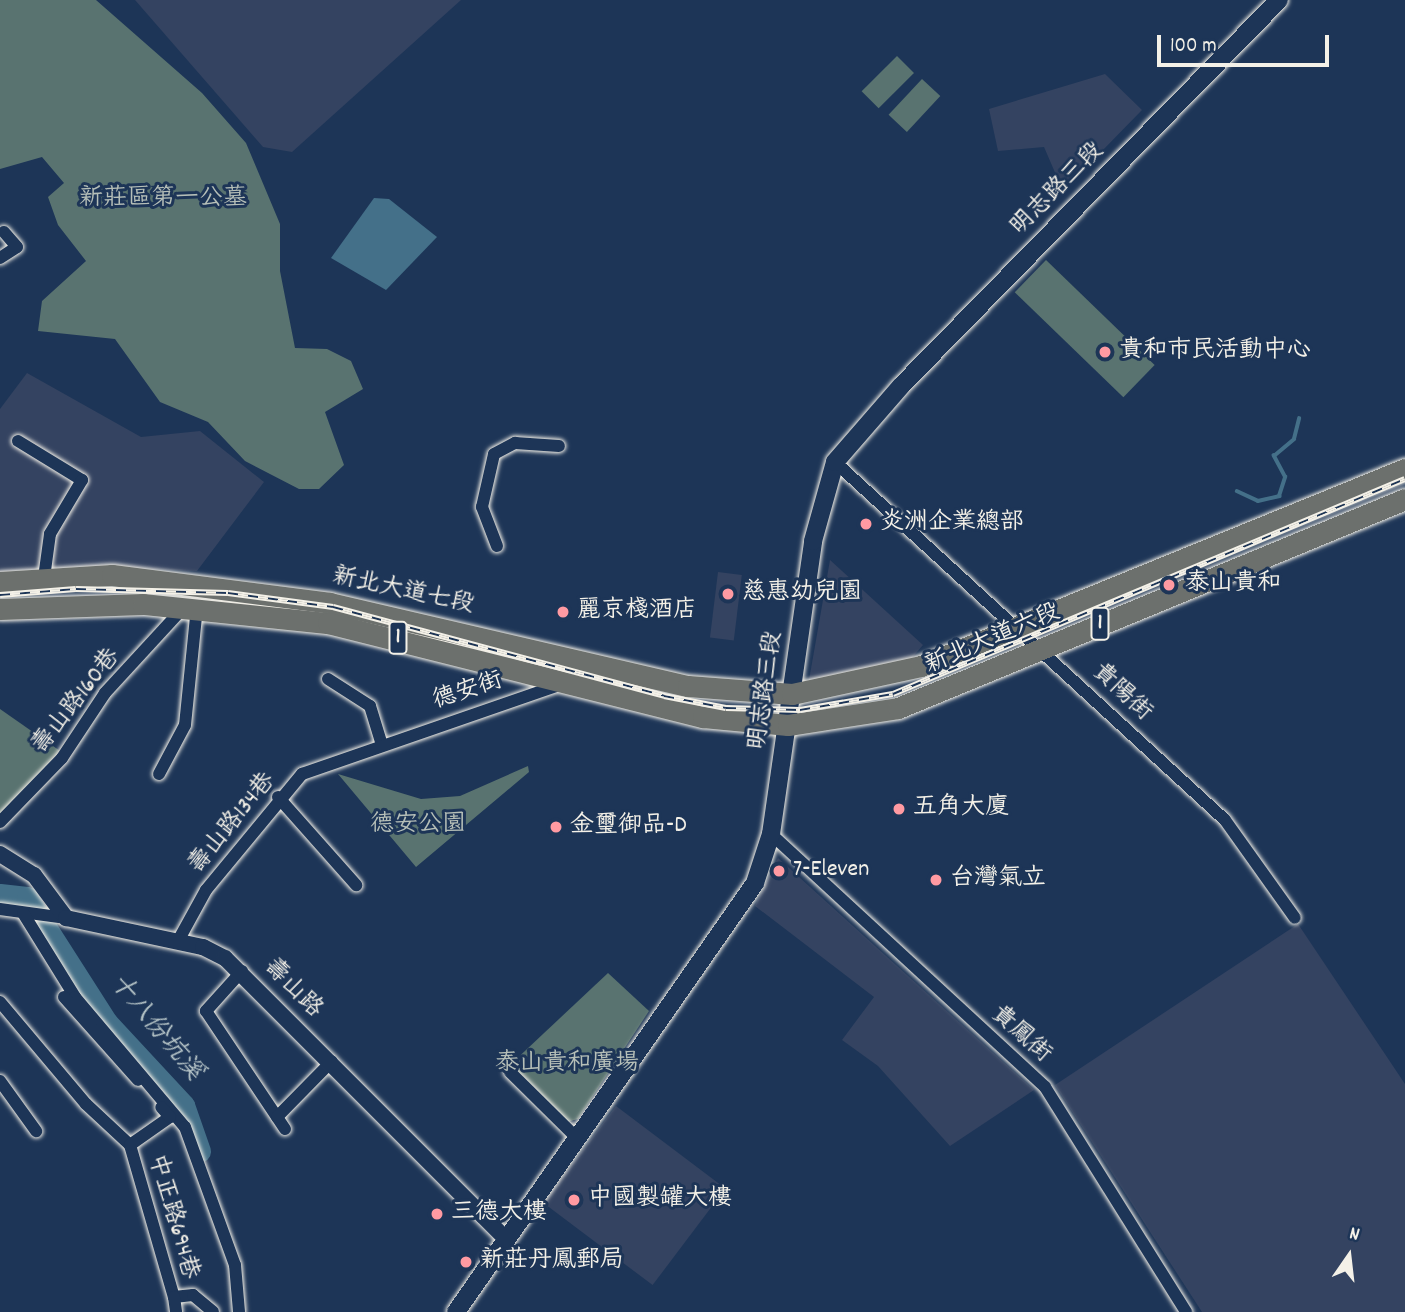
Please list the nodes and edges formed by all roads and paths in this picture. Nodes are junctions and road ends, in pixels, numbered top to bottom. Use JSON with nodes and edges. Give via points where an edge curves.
{"nodes":[{"id":1,"x":1279,"y":0,"type":"edge"},
{"id":2,"x":4,"y":232,"type":"dead end"},
{"id":3,"x":0,"y":258,"type":"edge"},
{"id":4,"x":18,"y":441,"type":"dead end"},
{"id":5,"x":559,"y":446,"type":"dead end"},
{"id":6,"x":835,"y":462,"type":"junction"},
{"id":7,"x":1405,"y":469,"type":"edge"},
{"id":8,"x":1405,"y":499,"type":"edge"},
{"id":9,"x":497,"y":546,"type":"dead end"},
{"id":10,"x":44,"y":578,"type":"junction"},
{"id":11,"x":0,"y":582,"type":"edge"},
{"id":12,"x":191,"y":606,"type":"junction"},
{"id":13,"x":0,"y":609,"type":"edge"},
{"id":14,"x":1020,"y":627,"type":"junction"},
{"id":15,"x":1042,"y":648,"type":"junction"},
{"id":16,"x":600,"y":663,"type":"junction"},
{"id":17,"x":328,"y":679,"type":"dead end"},
{"id":18,"x":567,"y":682,"type":"junction"},
{"id":19,"x":792,"y":694,"type":"junction"},
{"id":20,"x":788,"y":725,"type":"junction"},
{"id":21,"x":381,"y":742,"type":"junction"},
{"id":22,"x":159,"y":774,"type":"dead end"},
{"id":23,"x":278,"y":797,"type":"junction"},
{"id":24,"x":0,"y":822,"type":"edge"},
{"id":25,"x":771,"y":834,"type":"junction"},
{"id":26,"x":0,"y":854,"type":"edge"},
{"id":27,"x":356,"y":886,"type":"dead end"},
{"id":28,"x":0,"y":909,"type":"edge"},
{"id":29,"x":24,"y":913,"type":"junction"},
{"id":30,"x":62,"y":918,"type":"junction"},
{"id":31,"x":1295,"y":918,"type":"dead end"},
{"id":32,"x":178,"y":941,"type":"junction"},
{"id":33,"x":242,"y":971,"type":"junction"},
{"id":34,"x":64,"y":997,"type":"dead end"},
{"id":35,"x":0,"y":1002,"type":"edge"},
{"id":36,"x":5,"y":1016,"type":"edge"},
{"id":37,"x":332,"y":1061,"type":"junction"},
{"id":38,"x":510,"y":1072,"type":"dead end"},
{"id":39,"x":0,"y":1081,"type":"edge"},
{"id":40,"x":277,"y":1117,"type":"junction"},
{"id":41,"x":285,"y":1129,"type":"dead end"},
{"id":42,"x":36,"y":1131,"type":"dead end"},
{"id":43,"x":578,"y":1139,"type":"junction"},
{"id":44,"x":130,"y":1145,"type":"junction"},
{"id":45,"x":506,"y":1239,"type":"junction"},
{"id":46,"x":174,"y":1297,"type":"junction"},
{"id":47,"x":176,"y":1312,"type":"edge"},
{"id":48,"x":213,"y":1312,"type":"edge"},
{"id":49,"x":239,"y":1312,"type":"edge"},
{"id":50,"x":456,"y":1312,"type":"edge"},
{"id":51,"x":1186,"y":1312,"type":"edge"}],
"edges":[{"from":1,"to":6,"type":"main road","name":"明志路三段","via":[[901,386]]},
{"from":2,"to":3,"type":"street","via":[[17,247]]},
{"from":4,"to":10,"type":"street","via":[[82,480],[50,534]]},
{"from":5,"to":9,"type":"street","via":[[515,443],[494,454],[481,507]]},
{"from":6,"to":14,"type":"street","name":"貴陽街"},
{"from":6,"to":19,"type":"main road","name":"明志路三段","via":[[813,541]]},
{"from":7,"to":14,"type":"main road","name":"新北大道六段","number":"1"},
{"from":8,"to":15,"type":"main road","name":"新北大道六段","number":"1"},
{"from":10,"to":11,"type":"main road","name":"新北大道七段","number":"1"},
{"from":10,"to":16,"type":"main road","name":"新北大道七段","number":"1","via":[[112,575],[330,603]]},
{"from":12,"to":13,"type":"main road","name":"新北大道七段","number":"1"},
{"from":12,"to":18,"type":"main road","name":"新北大道七段","number":"1","via":[[328,623]]},
{"from":12,"to":22,"type":"street","via":[[185,725]]},
{"from":12,"to":24,"type":"street","name":"壽山路160巷","via":[[104,693],[62,758]]},
{"from":14,"to":15,"type":"street","name":"貴陽街"},
{"from":14,"to":19,"type":"main road","name":"新北大道六段","number":"1","via":[[889,676]]},
{"from":15,"to":20,"type":"main road","name":"新北大道六段","number":"1","via":[[898,708]]},
{"from":15,"to":31,"type":"street","name":"貴陽街","via":[[1225,820]]},
{"from":16,"to":18,"type":"street","name":"德安街"},
{"from":16,"to":19,"type":"main road","name":"新北大道七段","number":"1","via":[[688,686]]},
{"from":17,"to":21,"type":"street","via":[[370,706]]},
{"from":18,"to":20,"type":"main road","name":"新北大道七段","number":"1","via":[[704,717]]},
{"from":18,"to":21,"type":"street","name":"德安街"},
{"from":19,"to":20,"type":"main road","name":"明志路三段"},
{"from":20,"to":25,"type":"main road","name":"明志路三段"},
{"from":21,"to":23,"type":"street","name":"壽山路134巷","via":[[303,774]]},
{"from":23,"to":27,"type":"street"},
{"from":23,"to":32,"type":"street","name":"壽山路134巷","via":[[206,890]]},
{"from":25,"to":43,"type":"main road","name":"明志路三段","via":[[742,907]]},
{"from":25,"to":51,"type":"street","name":"貴鳳街","via":[[1045,1087]]},
{"from":26,"to":30,"type":"street","via":[[34,875]]},
{"from":28,"to":29,"type":"street"},
{"from":29,"to":30,"type":"street"},
{"from":29,"to":49,"type":"street","via":[[75,997],[185,1127],[235,1265]]},
{"from":30,"to":32,"type":"street","name":"壽山路"},
{"from":32,"to":33,"type":"street","name":"壽山路","via":[[203,947]]},
{"from":33,"to":37,"type":"street","name":"壽山路"},
{"from":33,"to":40,"type":"street","via":[[206,1011]]},
{"from":34,"to":44,"type":"street","name":"中正路694巷","via":[[170,1116]]},
{"from":35,"to":36,"type":"street","name":"中正路694巷"},
{"from":36,"to":44,"type":"street","name":"中正路694巷"},
{"from":37,"to":40,"type":"street"},
{"from":37,"to":45,"type":"street","name":"壽山路"},
{"from":38,"to":43,"type":"street"},
{"from":39,"to":42,"type":"street"},
{"from":40,"to":41,"type":"street"},
{"from":43,"to":45,"type":"main road","name":"明志路三段"},
{"from":44,"to":46,"type":"street","name":"中正路694巷"},
{"from":45,"to":50,"type":"main road","name":"明志路三段"},
{"from":46,"to":47,"type":"street"},
{"from":46,"to":48,"type":"street","name":"中正路694巷","via":[[193,1295]]}]}
